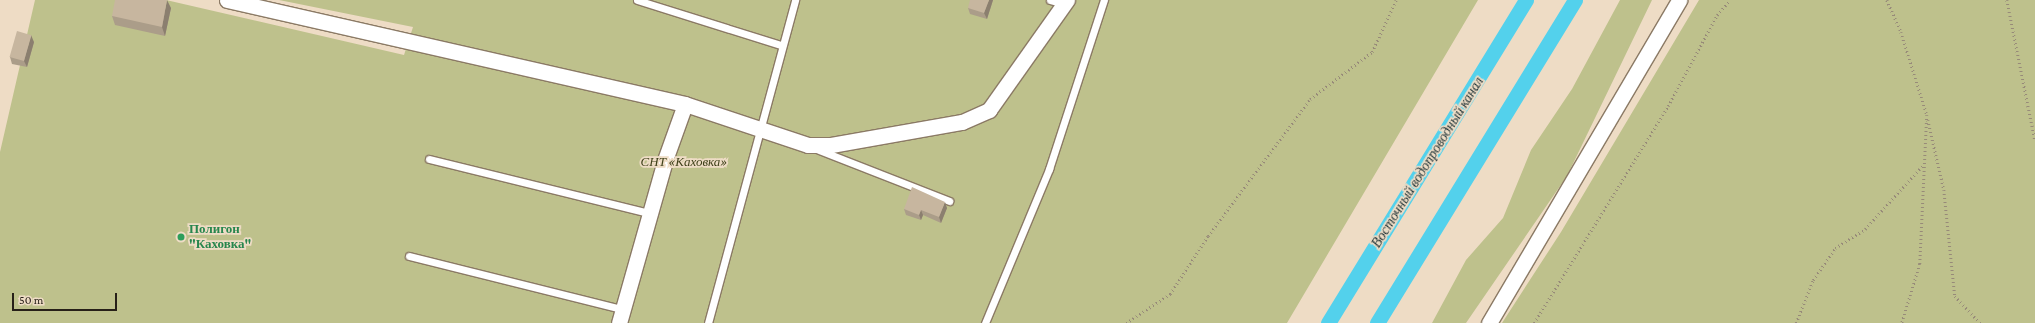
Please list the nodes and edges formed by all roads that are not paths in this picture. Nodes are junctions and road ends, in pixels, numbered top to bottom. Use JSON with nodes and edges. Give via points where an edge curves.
{"nodes":[{"id":1,"x":227,"y":0,"type":"edge"},
{"id":2,"x":636,"y":0,"type":"edge"},
{"id":3,"x":795,"y":0,"type":"edge"},
{"id":4,"x":1050,"y":0,"type":"edge"},
{"id":5,"x":1104,"y":0,"type":"edge"},
{"id":6,"x":1679,"y":0,"type":"edge"},
{"id":7,"x":1066,"y":2,"type":"edge"},
{"id":8,"x":275,"y":5,"type":"edge"},
{"id":9,"x":781,"y":45,"type":"junction"},
{"id":10,"x":685,"y":104,"type":"junction"},
{"id":11,"x":759,"y":128,"type":"junction"},
{"id":12,"x":808,"y":145,"type":"junction"},
{"id":13,"x":430,"y":159,"type":"dead end"},
{"id":14,"x":949,"y":201,"type":"dead end"},
{"id":15,"x":649,"y":213,"type":"junction"},
{"id":16,"x":409,"y":256,"type":"dead end"},
{"id":17,"x":620,"y":316,"type":"edge"},
{"id":18,"x":708,"y":323,"type":"edge"},
{"id":19,"x":985,"y":323,"type":"edge"},
{"id":20,"x":1489,"y":323,"type":"edge"}],
"edges":[{"from":1,"to":8,"type":"street"},
{"from":2,"to":9,"type":"lane"},
{"from":3,"to":9,"type":"lane"},
{"from":4,"to":7,"type":"lane"},
{"from":5,"to":19,"type":"lane","via":[[1049,169]]},
{"from":6,"to":20,"type":"street"},
{"from":7,"to":12,"type":"street","via":[[989,110],[962,122],[831,145]]},
{"from":8,"to":10,"type":"street"},
{"from":9,"to":11,"type":"lane"},
{"from":10,"to":11,"type":"street"},
{"from":10,"to":15,"type":"street"},
{"from":11,"to":12,"type":"street"},
{"from":11,"to":18,"type":"lane"},
{"from":12,"to":14,"type":"lane"},
{"from":13,"to":15,"type":"lane"},
{"from":15,"to":17,"type":"street"},
{"from":16,"to":17,"type":"lane"}]}
